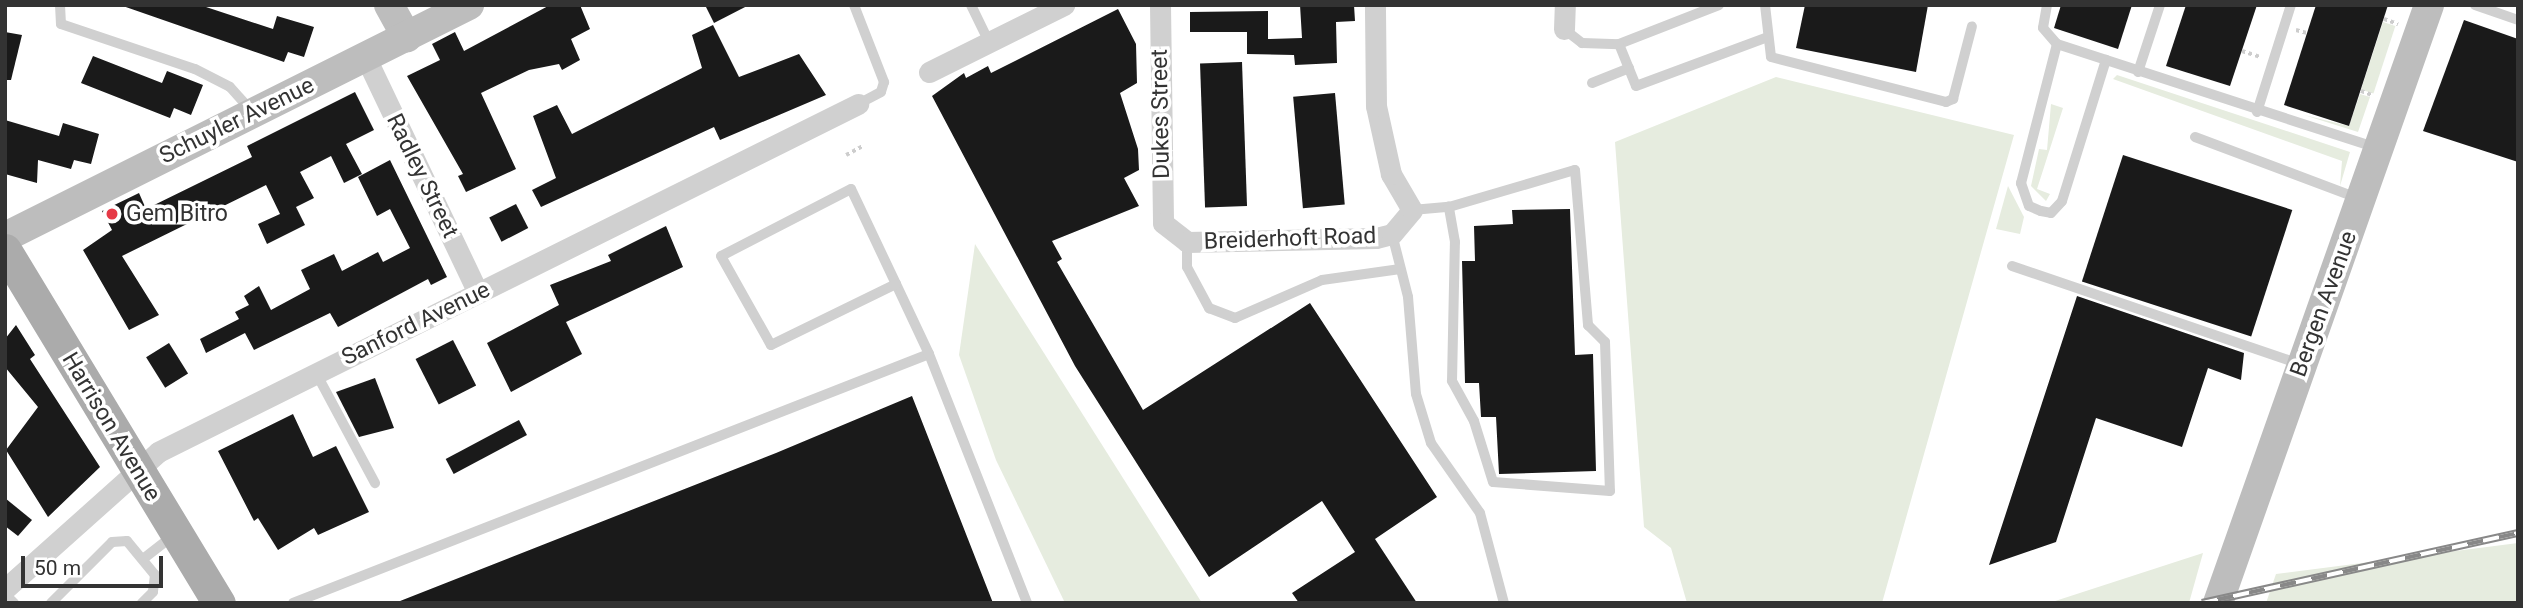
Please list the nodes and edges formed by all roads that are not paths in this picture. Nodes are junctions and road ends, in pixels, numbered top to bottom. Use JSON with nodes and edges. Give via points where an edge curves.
{"nodes":[{"id":1,"x":60,"y":5,"type":"edge"},
{"id":2,"x":389,"y":5,"type":"edge"},
{"id":3,"x":469,"y":5,"type":"edge"},
{"id":4,"x":854,"y":5,"type":"edge"},
{"id":5,"x":971,"y":5,"type":"edge"},
{"id":6,"x":1064,"y":5,"type":"edge"},
{"id":7,"x":1160,"y":5,"type":"edge"},
{"id":8,"x":1375,"y":5,"type":"edge"},
{"id":9,"x":1565,"y":5,"type":"edge"},
{"id":10,"x":1719,"y":5,"type":"edge"},
{"id":11,"x":1765,"y":5,"type":"edge"},
{"id":12,"x":2047,"y":5,"type":"edge"},
{"id":13,"x":2160,"y":5,"type":"edge"},
{"id":14,"x":2291,"y":5,"type":"edge"},
{"id":15,"x":2430,"y":5,"type":"edge"},
{"id":16,"x":2475,"y":5,"type":"edge"},
{"id":17,"x":2518,"y":20,"type":"edge"},
{"id":18,"x":1972,"y":26,"type":"dead end"},
{"id":19,"x":1564,"y":29,"type":"joint"},
{"id":20,"x":407,"y":37,"type":"junction"},
{"id":21,"x":1768,"y":37,"type":"junction"},
{"id":22,"x":989,"y":42,"type":"junction"},
{"id":23,"x":1619,"y":44,"type":"junction"},
{"id":24,"x":2057,"y":44,"type":"junction"},
{"id":25,"x":366,"y":58,"type":"junction"},
{"id":26,"x":2106,"y":60,"type":"junction"},
{"id":27,"x":1629,"y":68,"type":"junction"},
{"id":28,"x":929,"y":72,"type":"dead end"},
{"id":29,"x":2138,"y":72,"type":"junction"},
{"id":30,"x":1591,"y":83,"type":"dead end"},
{"id":31,"x":858,"y":104,"type":"joint"},
{"id":32,"x":2257,"y":111,"type":"junction"},
{"id":33,"x":253,"y":112,"type":"junction"},
{"id":34,"x":2195,"y":137,"type":"dead end"},
{"id":35,"x":2380,"y":149,"type":"junction"},
{"id":36,"x":2362,"y":200,"type":"junction"},
{"id":37,"x":1449,"y":207,"type":"junction"},
{"id":38,"x":1412,"y":210,"type":"junction"},
{"id":39,"x":1163,"y":223,"type":"joint"},
{"id":40,"x":1392,"y":234,"type":"junction"},
{"id":41,"x":5,"y":237,"type":"edge"},
{"id":42,"x":1187,"y":242,"type":"junction"},
{"id":43,"x":5,"y":250,"type":"edge"},
{"id":44,"x":2012,"y":266,"type":"dead end"},
{"id":45,"x":1400,"y":269,"type":"junction"},
{"id":46,"x":896,"y":284,"type":"junction"},
{"id":47,"x":478,"y":293,"type":"junction"},
{"id":48,"x":929,"y":354,"type":"junction"},
{"id":49,"x":2302,"y":364,"type":"junction"},
{"id":50,"x":316,"y":373,"type":"junction"},
{"id":51,"x":136,"y":468,"type":"junction"},
{"id":52,"x":375,"y":484,"type":"dead end"},
{"id":53,"x":176,"y":534,"type":"junction"},
{"id":54,"x":143,"y":559,"type":"junction"},
{"id":55,"x":14,"y":564,"type":"edge"},
{"id":56,"x":5,"y":589,"type":"edge"},
{"id":57,"x":5,"y":594,"type":"edge"},
{"id":58,"x":13,"y":603,"type":"edge"},
{"id":59,"x":51,"y":603,"type":"edge"},
{"id":60,"x":142,"y":603,"type":"edge"},
{"id":61,"x":219,"y":603,"type":"edge"},
{"id":62,"x":293,"y":603,"type":"edge"},
{"id":63,"x":1027,"y":603,"type":"edge"},
{"id":64,"x":1504,"y":603,"type":"edge"},
{"id":65,"x":2218,"y":603,"type":"edge"}],
"edges":[{"from":1,"to":33,"type":"lane","via":[[61,24],[195,69],[230,87]]},
{"from":2,"to":20,"type":"street"},
{"from":3,"to":20,"type":"street","name":"Schuyler Avenue"},
{"from":4,"to":31,"type":"lane","via":[[884,82],[881,92]]},
{"from":5,"to":22,"type":"lane"},
{"from":6,"to":22,"type":"street"},
{"from":7,"to":39,"type":"street","name":"Dukes Street"},
{"from":8,"to":38,"type":"street","via":[[1376,106],[1391,174]]},
{"from":9,"to":19,"type":"street"},
{"from":10,"to":23,"type":"lane"},
{"from":11,"to":21,"type":"lane"},
{"from":12,"to":24,"type":"lane","via":[[2043,28]]},
{"from":13,"to":29,"type":"lane"},
{"from":14,"to":32,"type":"lane"},
{"from":15,"to":35,"type":"street","name":"Bergen Avenue"},
{"from":16,"to":17,"type":"lane"},
{"from":18,"to":21,"type":"lane","via":[[1951,102],[1784,62],[1771,57]]},
{"from":19,"to":23,"type":"lane","via":[[1582,43]]},
{"from":20,"to":25,"type":"street","name":"Schuyler Avenue"},
{"from":21,"to":27,"type":"lane","via":[[1636,86]]},
{"from":22,"to":28,"type":"street"},
{"from":23,"to":27,"type":"lane"},
{"from":24,"to":26,"type":"lane"},
{"from":24,"to":26,"type":"lane","via":[[2021,183],[2029,206],[2041,211],[2051,213],[2062,201]]},
{"from":25,"to":33,"type":"street","name":"Schuyler Avenue"},
{"from":25,"to":47,"type":"street","name":"Radley Street"},
{"from":26,"to":29,"type":"lane"},
{"from":27,"to":30,"type":"lane"},
{"from":29,"to":32,"type":"lane"},
{"from":31,"to":47,"type":"street","name":"Sanford Avenue"},
{"from":32,"to":35,"type":"lane"},
{"from":33,"to":41,"type":"street","name":"Schuyler Avenue"},
{"from":34,"to":36,"type":"lane"},
{"from":35,"to":36,"type":"street","name":"Bergen Avenue"},
{"from":36,"to":49,"type":"street","name":"Bergen Avenue"},
{"from":37,"to":37,"type":"lane","via":[[1575,170],[1588,325],[1605,342],[1610,491],[1493,482],[1474,421],[1452,381],[1455,243]]},
{"from":37,"to":38,"type":"lane"},
{"from":38,"to":40,"type":"street","name":"Breiderhoft Road"},
{"from":39,"to":42,"type":"street","name":"Breiderhoft Road"},
{"from":40,"to":42,"type":"street","name":"Breiderhoft Road"},
{"from":40,"to":45,"type":"lane"},
{"from":42,"to":45,"type":"lane","via":[[1187,267],[1209,308],[1235,318],[1322,280]]},
{"from":43,"to":51,"type":"main road","name":"Harrison Avenue"},
{"from":44,"to":49,"type":"lane"},
{"from":45,"to":64,"type":"lane","via":[[1416,394],[1431,443],[1480,513]]},
{"from":46,"to":46,"type":"lane","via":[[851,189],[721,256],[771,345]]},
{"from":46,"to":48,"type":"lane"},
{"from":47,"to":50,"type":"street","name":"Sanford Avenue"},
{"from":48,"to":62,"type":"lane"},
{"from":48,"to":63,"type":"lane"},
{"from":49,"to":65,"type":"street","name":"Bergen Avenue"},
{"from":50,"to":51,"type":"street","name":"Sanford Avenue"},
{"from":50,"to":52,"type":"lane"},
{"from":51,"to":53,"type":"main road","name":"Harrison Avenue"},
{"from":51,"to":55,"type":"street","name":"Sanford Avenue"},
{"from":53,"to":54,"type":"lane"},
{"from":53,"to":61,"type":"main road","name":"Harrison Avenue"},
{"from":54,"to":59,"type":"lane","via":[[127,541],[112,542]]},
{"from":54,"to":60,"type":"lane","via":[[155,575],[153,592]]},
{"from":55,"to":56,"type":"street","name":"Sanford Avenue"},
{"from":57,"to":58,"type":"lane"}]}
